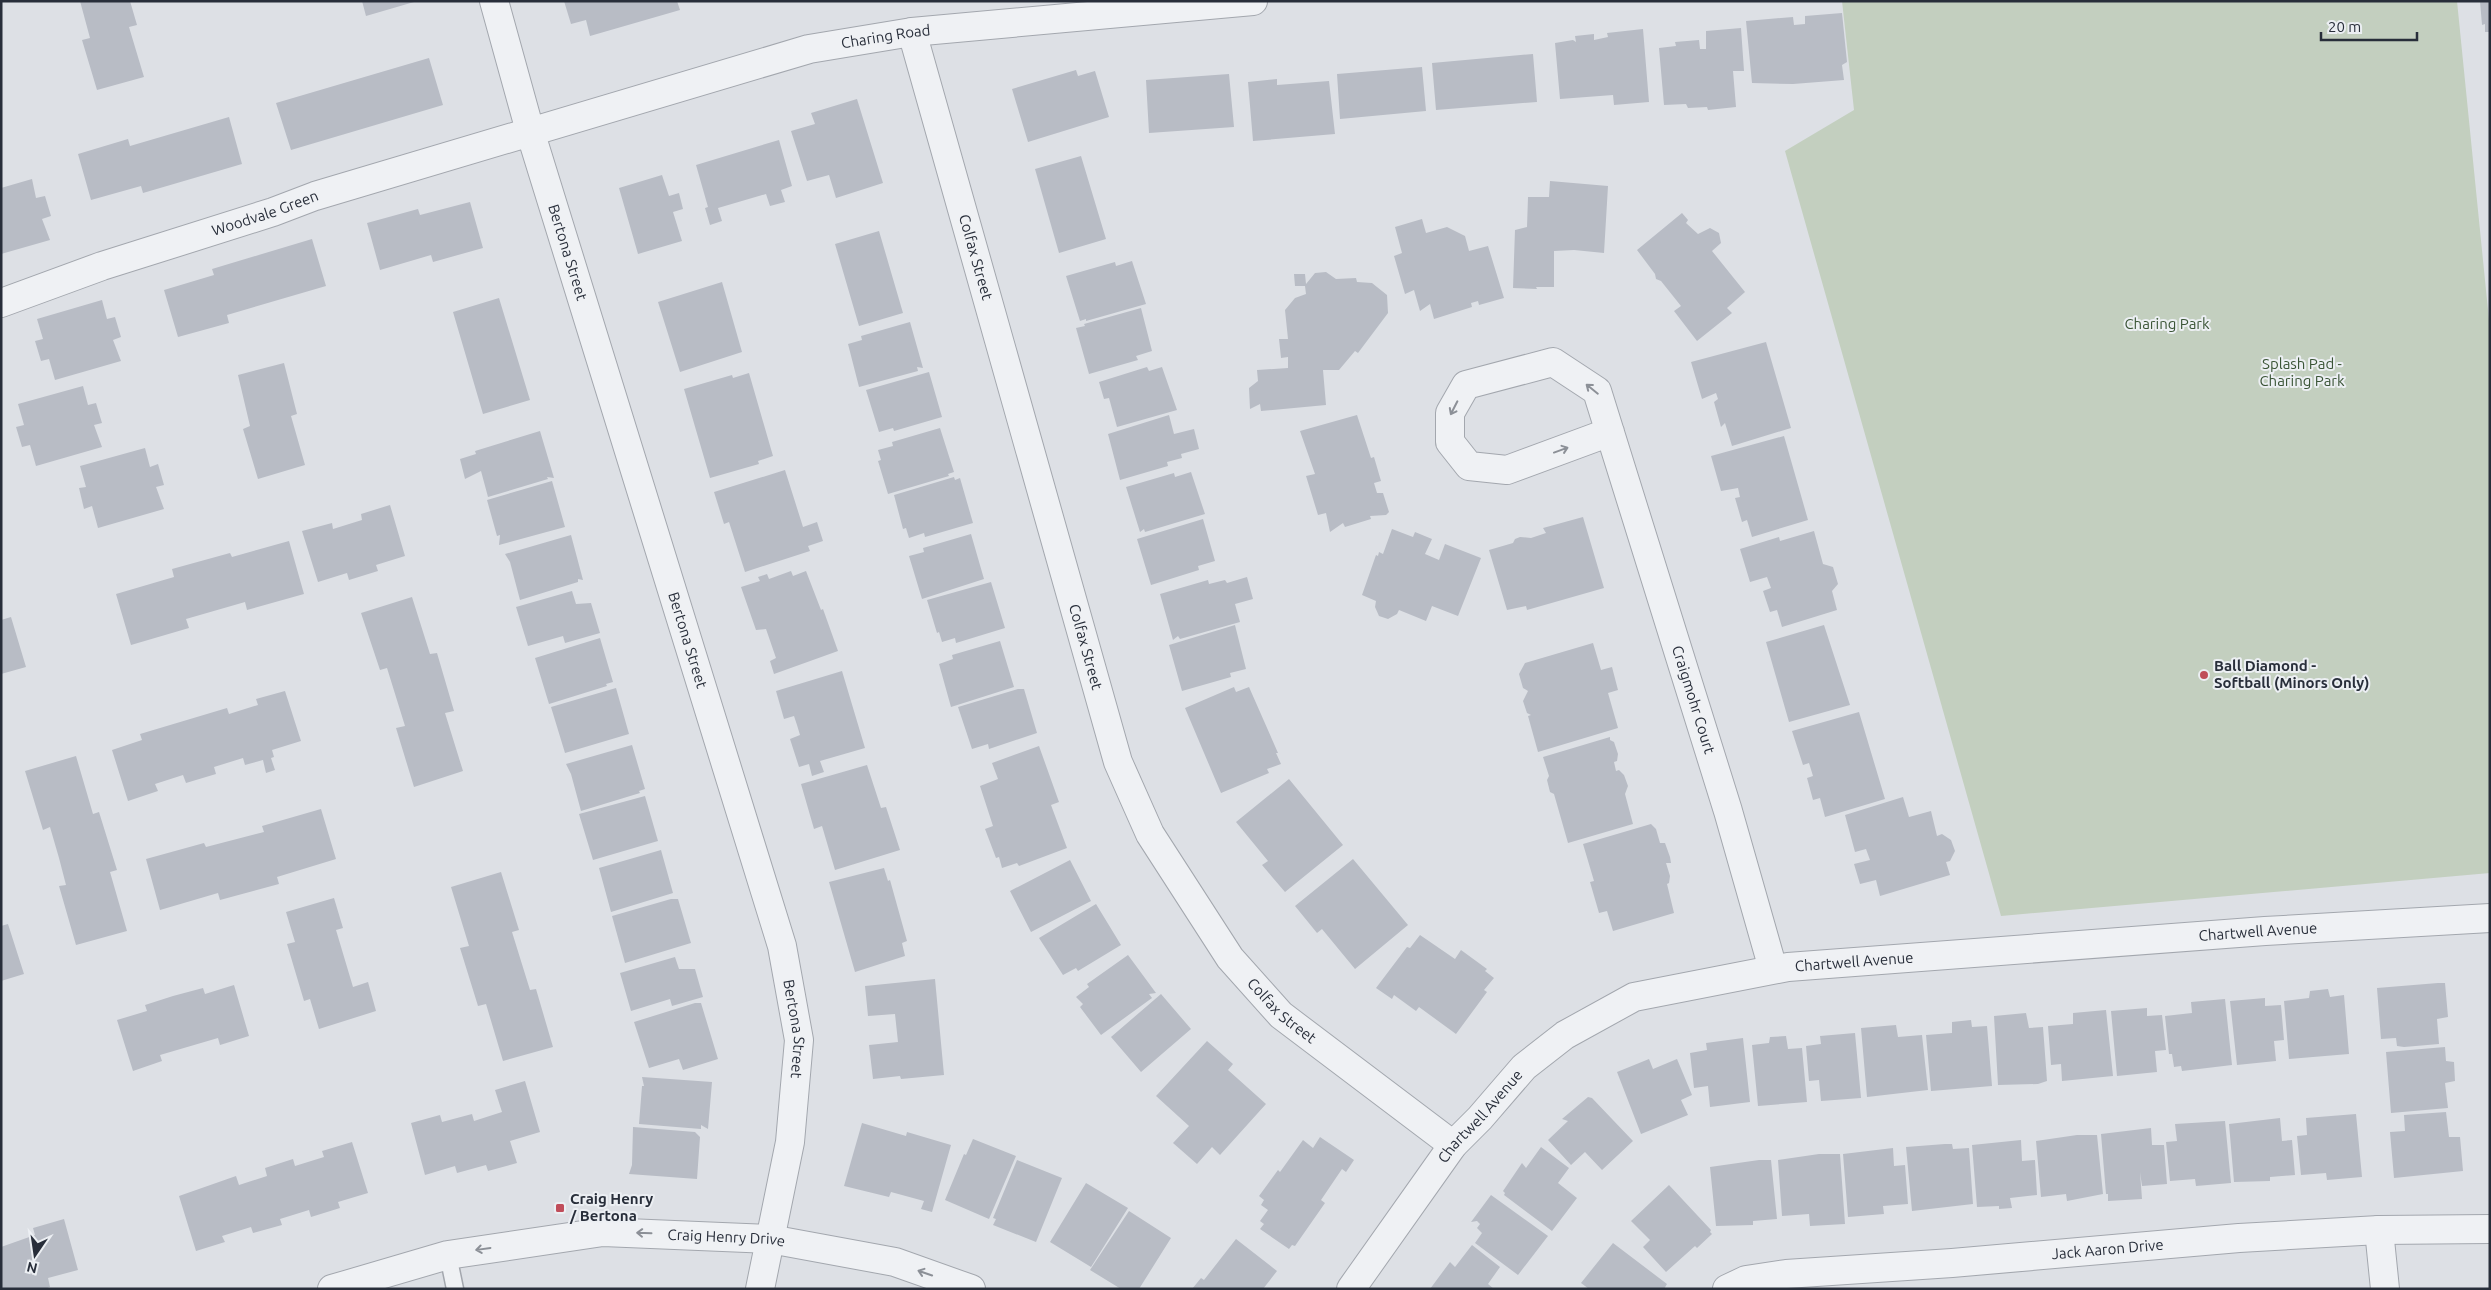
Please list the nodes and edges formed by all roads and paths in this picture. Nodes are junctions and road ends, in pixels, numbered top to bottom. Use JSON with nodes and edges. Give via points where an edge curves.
{"nodes":[{"id":1,"x":494,"y":1,"type":"edge"},
{"id":2,"x":1253,"y":1,"type":"edge"},
{"id":3,"x":912,"y":32,"type":"junction"},
{"id":4,"x":530,"y":131,"type":"junction"},
{"id":5,"x":1,"y":304,"type":"edge"},
{"id":6,"x":1610,"y":432,"type":"junction"},
{"id":7,"x":2490,"y":918,"type":"edge"},
{"id":8,"x":1773,"y":969,"type":"junction"},
{"id":9,"x":1453,"y":1145,"type":"junction"},
{"id":10,"x":2490,"y":1229,"type":"edge"},
{"id":11,"x":2379,"y":1230,"type":"junction"},
{"id":12,"x":770,"y":1239,"type":"junction"},
{"id":13,"x":448,"y":1254,"type":"junction"},
{"id":14,"x":332,"y":1289,"type":"edge"},
{"id":15,"x":455,"y":1289,"type":"edge"},
{"id":16,"x":760,"y":1289,"type":"edge"},
{"id":17,"x":971,"y":1289,"type":"edge"},
{"id":18,"x":1351,"y":1289,"type":"edge"},
{"id":19,"x":1727,"y":1289,"type":"edge"},
{"id":20,"x":2385,"y":1289,"type":"edge"}],
"edges":[{"from":1,"to":4,"type":"street","name":"Bertona Street"},
{"from":2,"to":3,"type":"street","name":"Charing Road"},
{"from":3,"to":4,"type":"street","name":"Charing Road","via":[[809,49]]},
{"from":3,"to":9,"type":"street","name":"Colfax Street","via":[[1118,762],[1150,834],[1230,958],[1281,1015]]},
{"from":4,"to":5,"type":"street","name":"Woodvale Green","via":[[315,196],[102,266]]},
{"from":4,"to":12,"type":"street","name":"Bertona Street","via":[[782,946],[799,1040],[790,1142]]},
{"from":6,"to":6,"type":"street","name":"Craigmohr Court","one_way":true,"via":[[1597,392],[1553,362],[1466,386],[1450,413],[1450,442],[1469,466],[1507,470]]},
{"from":6,"to":8,"type":"street","name":"Craigmohr Court","via":[[1728,811]]},
{"from":7,"to":8,"type":"street","name":"Chartwell Avenue","via":[[2265,930]]},
{"from":8,"to":9,"type":"street","name":"Chartwell Avenue","via":[[1634,997],[1599,1016],[1565,1035],[1524,1067]]},
{"from":9,"to":18,"type":"street","name":"Chartwell Avenue"},
{"from":10,"to":11,"type":"street","name":"Jack Aaron Drive"},
{"from":11,"to":19,"type":"street","name":"Jack Aaron Drive","via":[[1786,1274],[1746,1280]]},
{"from":11,"to":20,"type":"street"},
{"from":12,"to":13,"type":"street","name":"Craig Henry Drive","one_way":true,"via":[[603,1232]]},
{"from":12,"to":16,"type":"street","name":"Bertona Street"},
{"from":17,"to":12,"type":"street","name":"Craig Henry Drive","one_way":true,"via":[[895,1262]]},
{"from":13,"to":14,"type":"street","name":"Craig Henry Drive"},
{"from":13,"to":15,"type":"lane"}]}
